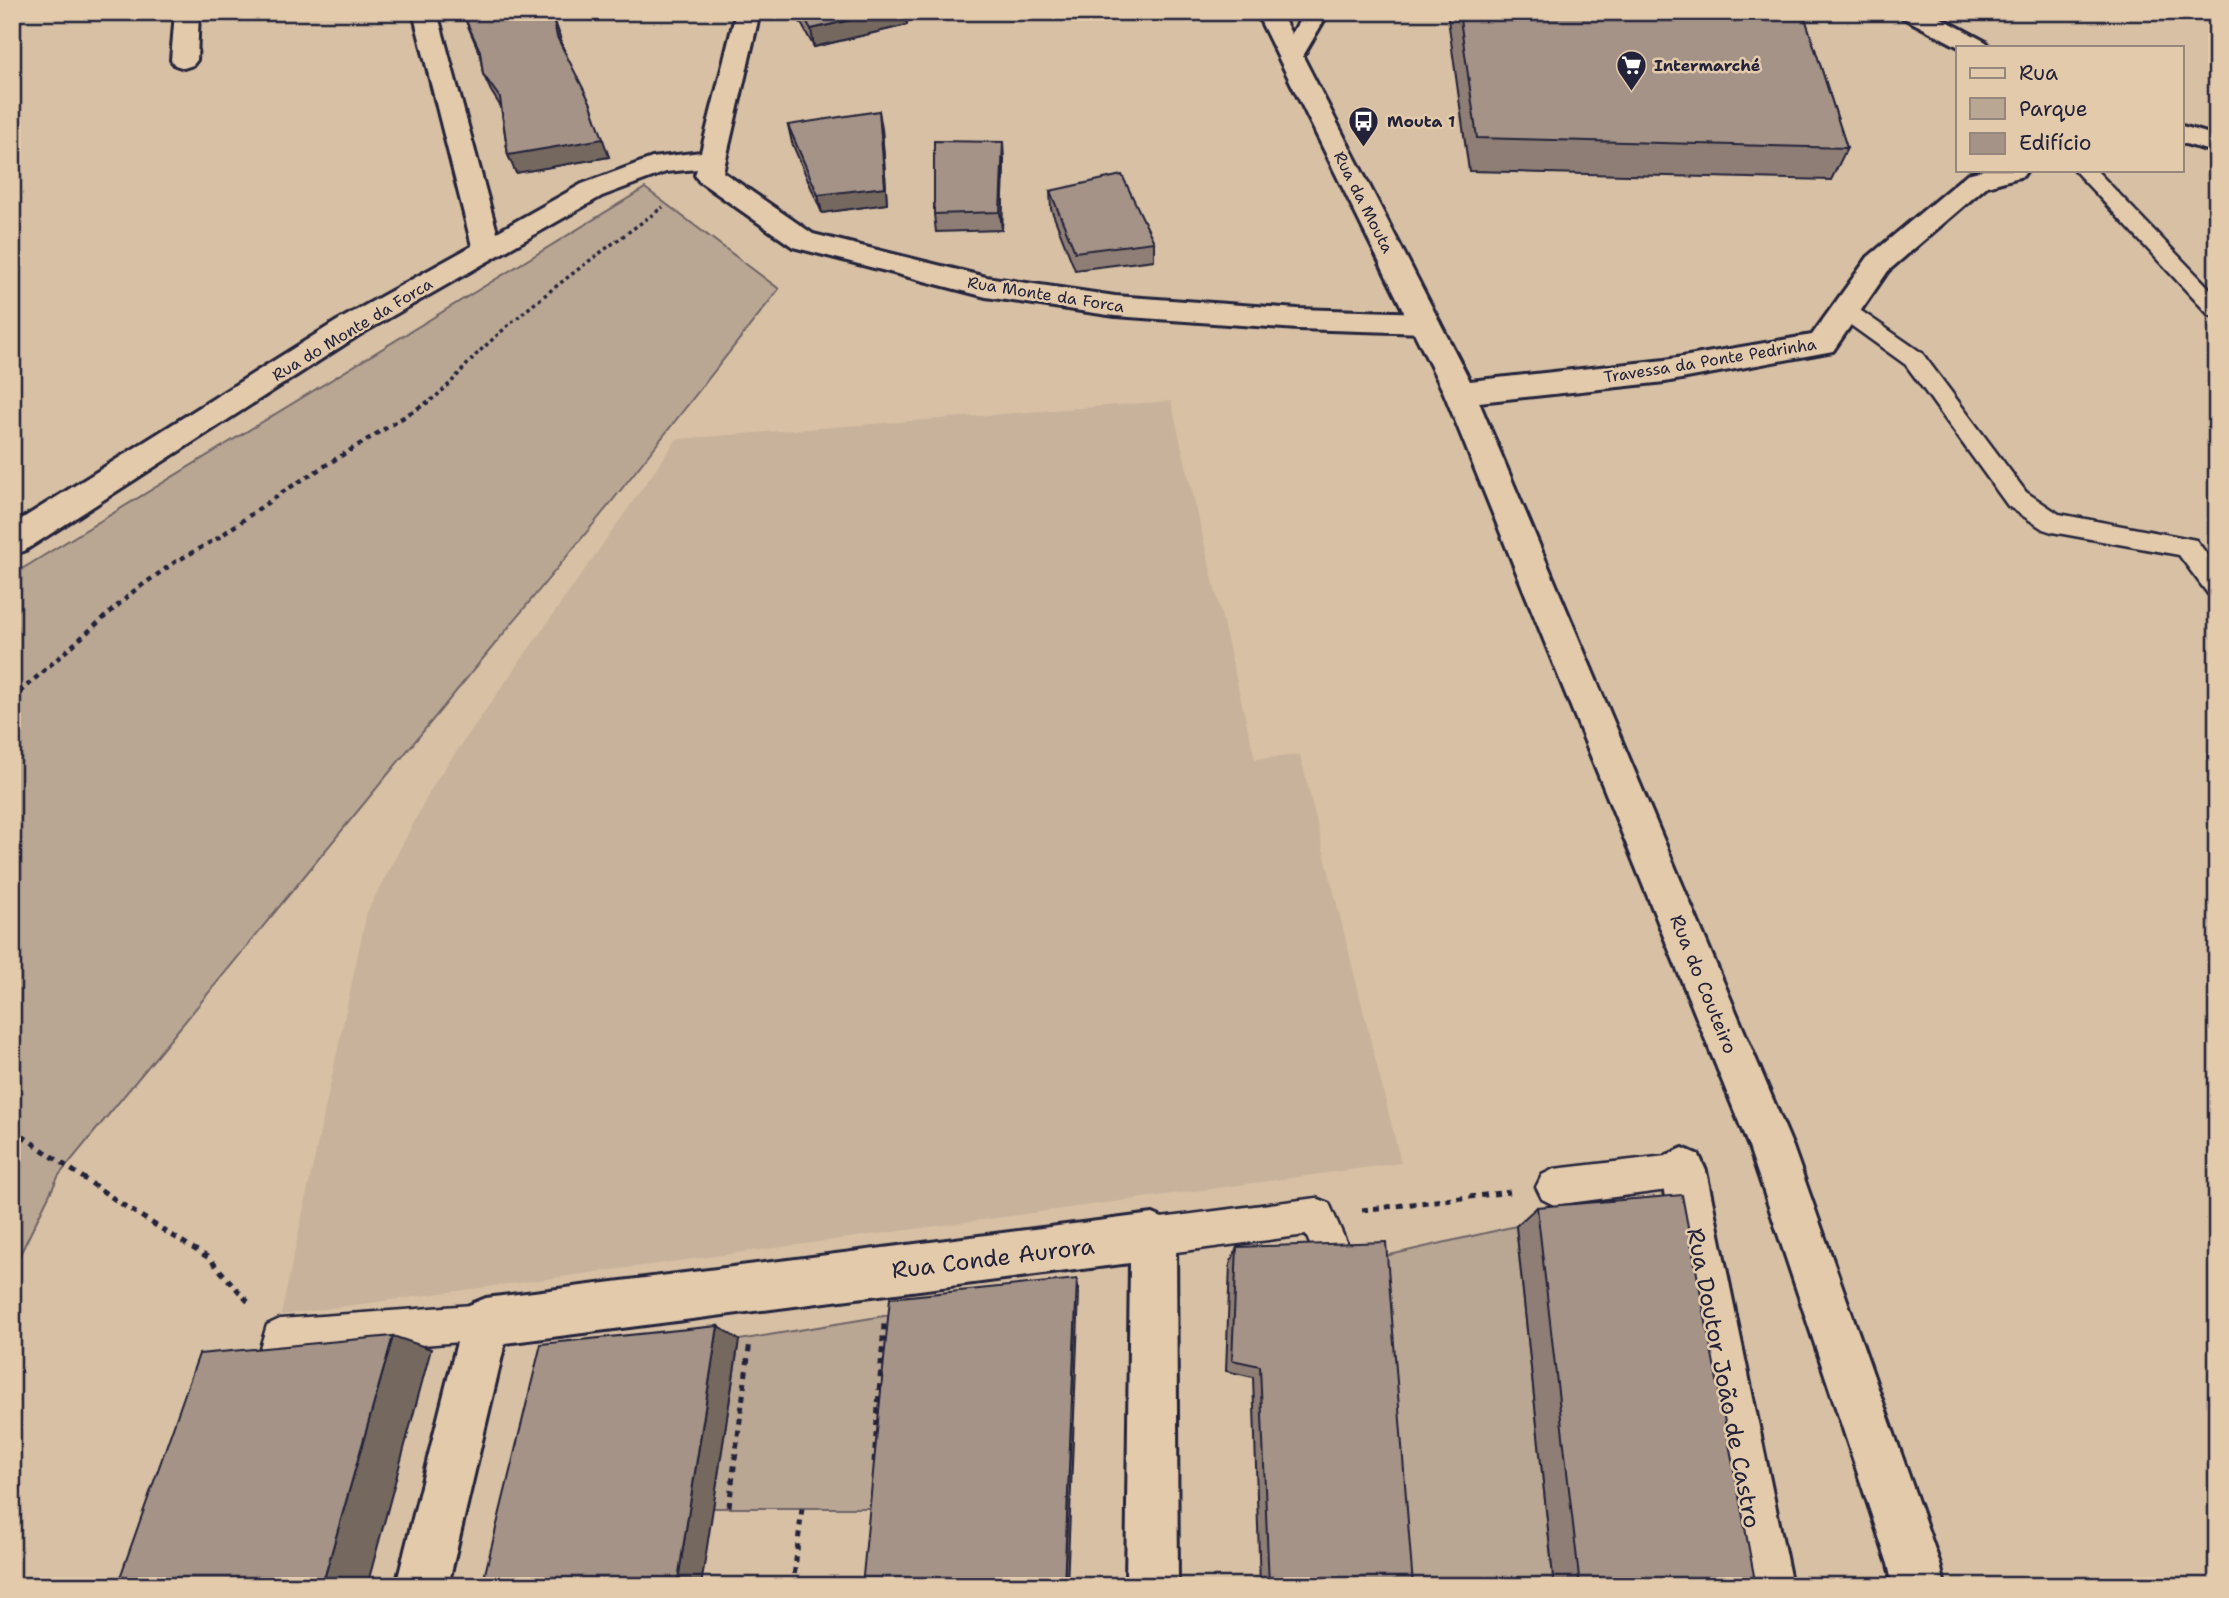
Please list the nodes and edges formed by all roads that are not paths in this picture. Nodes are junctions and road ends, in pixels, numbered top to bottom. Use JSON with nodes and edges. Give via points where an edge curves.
{"nodes":[{"id":1,"x":187,"y":12,"type":"edge"},
{"id":2,"x":425,"y":12,"type":"edge"},
{"id":3,"x":748,"y":12,"type":"edge"},
{"id":4,"x":1268,"y":12,"type":"edge"},
{"id":5,"x":1317,"y":12,"type":"edge"},
{"id":6,"x":1912,"y":12,"type":"edge"},
{"id":7,"x":1975,"y":46,"type":"edge"},
{"id":8,"x":1292,"y":56,"type":"junction"},
{"id":9,"x":184,"y":60,"type":"dead end"},
{"id":10,"x":2184,"y":135,"type":"edge"},
{"id":11,"x":2217,"y":145,"type":"edge"},
{"id":12,"x":710,"y":167,"type":"junction"},
{"id":13,"x":2006,"y":172,"type":"edge"},
{"id":14,"x":2086,"y":172,"type":"edge"},
{"id":15,"x":488,"y":250,"type":"junction"},
{"id":16,"x":2217,"y":310,"type":"edge"},
{"id":17,"x":1846,"y":311,"type":"junction"},
{"id":18,"x":1425,"y":323,"type":"junction"},
{"id":19,"x":1460,"y":393,"type":"junction"},
{"id":20,"x":12,"y":542,"type":"edge"},
{"id":21,"x":2217,"y":545,"type":"edge"},
{"id":22,"x":2188,"y":547,"type":"junction"},
{"id":23,"x":2217,"y":587,"type":"edge"},
{"id":24,"x":1682,"y":1171,"type":"joint"},
{"id":25,"x":1554,"y":1187,"type":"road end"},
{"id":26,"x":1153,"y":1237,"type":"junction"},
{"id":27,"x":1336,"y":1260,"type":"edge"},
{"id":28,"x":486,"y":1322,"type":"junction"},
{"id":29,"x":277,"y":1351,"type":"edge"},
{"id":30,"x":422,"y":1586,"type":"edge"},
{"id":31,"x":1152,"y":1586,"type":"edge"},
{"id":32,"x":1766,"y":1586,"type":"edge"},
{"id":33,"x":1919,"y":1586,"type":"edge"}],
"edges":[{"from":1,"to":9,"type":"street"},
{"from":2,"to":15,"type":"street"},
{"from":3,"to":12,"type":"street"},
{"from":4,"to":8,"type":"street","name":"Rua da Mouta"},
{"from":5,"to":8,"type":"street"},
{"from":6,"to":7,"type":"street"},
{"from":8,"to":18,"type":"street","name":"Rua da Mouta"},
{"from":10,"to":11,"type":"street"},
{"from":12,"to":15,"type":"street","name":"Rua do Monte da Forca","via":[[662,164],[592,190]]},
{"from":12,"to":18,"type":"street","name":"Rua Monte da Forca","via":[[803,242],[986,287],[1115,306]]},
{"from":13,"to":17,"type":"street","name":"Travessa da Ponte Pedrinha","via":[[1977,180],[1878,264]]},
{"from":14,"to":16,"type":"lane"},
{"from":15,"to":20,"type":"street","name":"Rua do Monte da Forca","via":[[348,328]]},
{"from":17,"to":19,"type":"street","name":"Travessa da Ponte Pedrinha","via":[[1822,344],[1665,371]]},
{"from":17,"to":22,"type":"lane","via":[[1914,359],[2017,499],[2052,522]]},
{"from":18,"to":19,"type":"street","name":"Rua da Mouta"},
{"from":19,"to":33,"type":"street","name":"Rua do Couteiro","via":[[1771,1147]]},
{"from":21,"to":22,"type":"lane"},
{"from":22,"to":23,"type":"lane"},
{"from":24,"to":25,"type":"lane"},
{"from":24,"to":32,"type":"street","name":"Rua Doutor João de Castro"},
{"from":26,"to":27,"type":"lane","via":[[1316,1216]]},
{"from":26,"to":28,"type":"street","name":"Rua Conde Aurora"},
{"from":26,"to":31,"type":"street"},
{"from":28,"to":29,"type":"lane"},
{"from":28,"to":30,"type":"street"}]}
